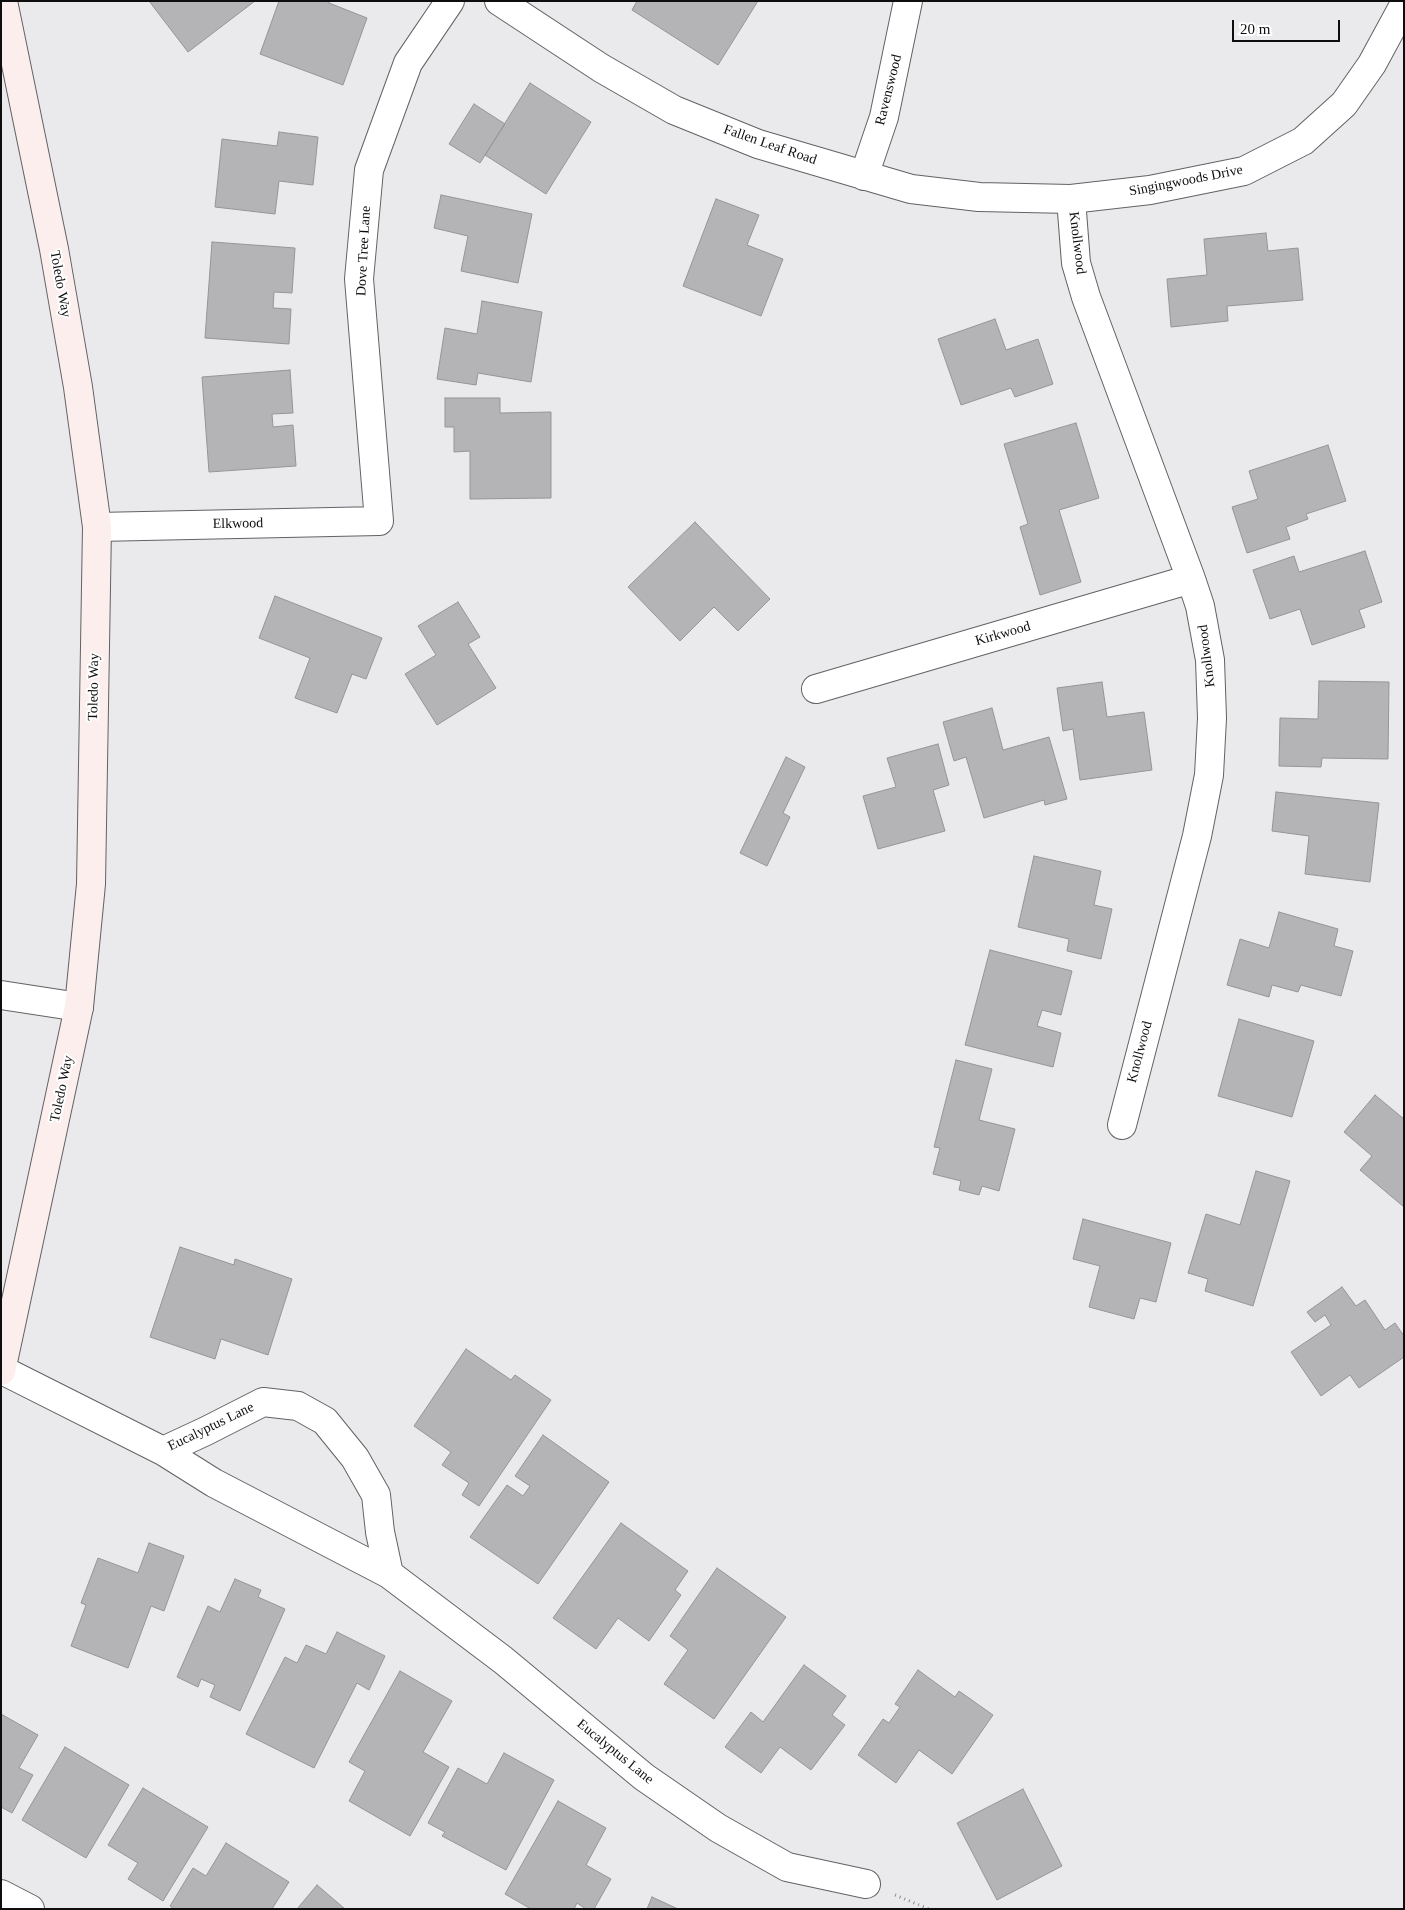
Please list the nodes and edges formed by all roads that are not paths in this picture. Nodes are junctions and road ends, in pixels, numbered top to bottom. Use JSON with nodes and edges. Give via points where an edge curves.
{"nodes":[{"id":1,"x":3,"y":1,"type":"edge"},
{"id":2,"x":450,"y":1,"type":"edge"},
{"id":3,"x":499,"y":1,"type":"edge"},
{"id":4,"x":908,"y":1,"type":"edge"},
{"id":5,"x":1404,"y":5,"type":"edge"},
{"id":6,"x":864,"y":176,"type":"junction"},
{"id":7,"x":1071,"y":199,"type":"junction"},
{"id":8,"x":379,"y":521,"type":"joint"},
{"id":9,"x":97,"y":527,"type":"junction"},
{"id":10,"x":1191,"y":578,"type":"junction"},
{"id":11,"x":816,"y":689,"type":"dead end"},
{"id":12,"x":1,"y":995,"type":"edge"},
{"id":13,"x":79,"y":1008,"type":"junction"},
{"id":14,"x":1122,"y":1125,"type":"dead end"},
{"id":15,"x":2,"y":1371,"type":"edge"},
{"id":16,"x":163,"y":1451,"type":"junction"},
{"id":17,"x":389,"y":1574,"type":"junction"},
{"id":18,"x":866,"y":1884,"type":"dead end"},
{"id":19,"x":1,"y":1894,"type":"edge"},
{"id":20,"x":30,"y":1909,"type":"edge"}],
"edges":[{"from":1,"to":9,"type":"main road","name":"Toledo Way","via":[[54,249],[77,378]]},
{"from":2,"to":8,"type":"street","name":"Dove Tree Lane","via":[[408,63],[369,170],[360,280]]},
{"from":3,"to":6,"type":"street","name":"Fallen Leaf Road","via":[[601,68],[674,110],[758,144]]},
{"from":4,"to":6,"type":"street","name":"Ravenswood","via":[[884,117]]},
{"from":5,"to":7,"type":"street","name":"Singingwoods Drive","via":[[1372,64],[1344,104],[1304,141],[1244,171],[1150,190]]},
{"from":6,"to":7,"type":"street","name":"Fallen Leaf Road","via":[[911,189],[979,197]]},
{"from":7,"to":10,"type":"street","name":"Knollwood","via":[[1076,263],[1086,297]]},
{"from":8,"to":9,"type":"street","name":"Elkwood"},
{"from":9,"to":13,"type":"main road","name":"Toledo Way","via":[[91,884]]},
{"from":10,"to":11,"type":"street","name":"Kirkwood"},
{"from":10,"to":14,"type":"street","name":"Knollwood","via":[[1210,660],[1212,718],[1209,775],[1194,846]]},
{"from":12,"to":13,"type":"street"},
{"from":13,"to":15,"type":"main road","name":"Toledo Way"},
{"from":15,"to":16,"type":"street","name":"Eucalyptus Lane"},
{"from":16,"to":17,"type":"street","name":"Eucalyptus Lane","via":[[214,1484]]},
{"from":16,"to":17,"type":"street","name":"Eucalyptus Lane","via":[[263,1402],[298,1406],[325,1421],[355,1458],[376,1495]]},
{"from":17,"to":18,"type":"street","name":"Eucalyptus Lane","via":[[503,1660],[644,1778],[718,1828],[787,1867]]},
{"from":19,"to":20,"type":"street"}]}
